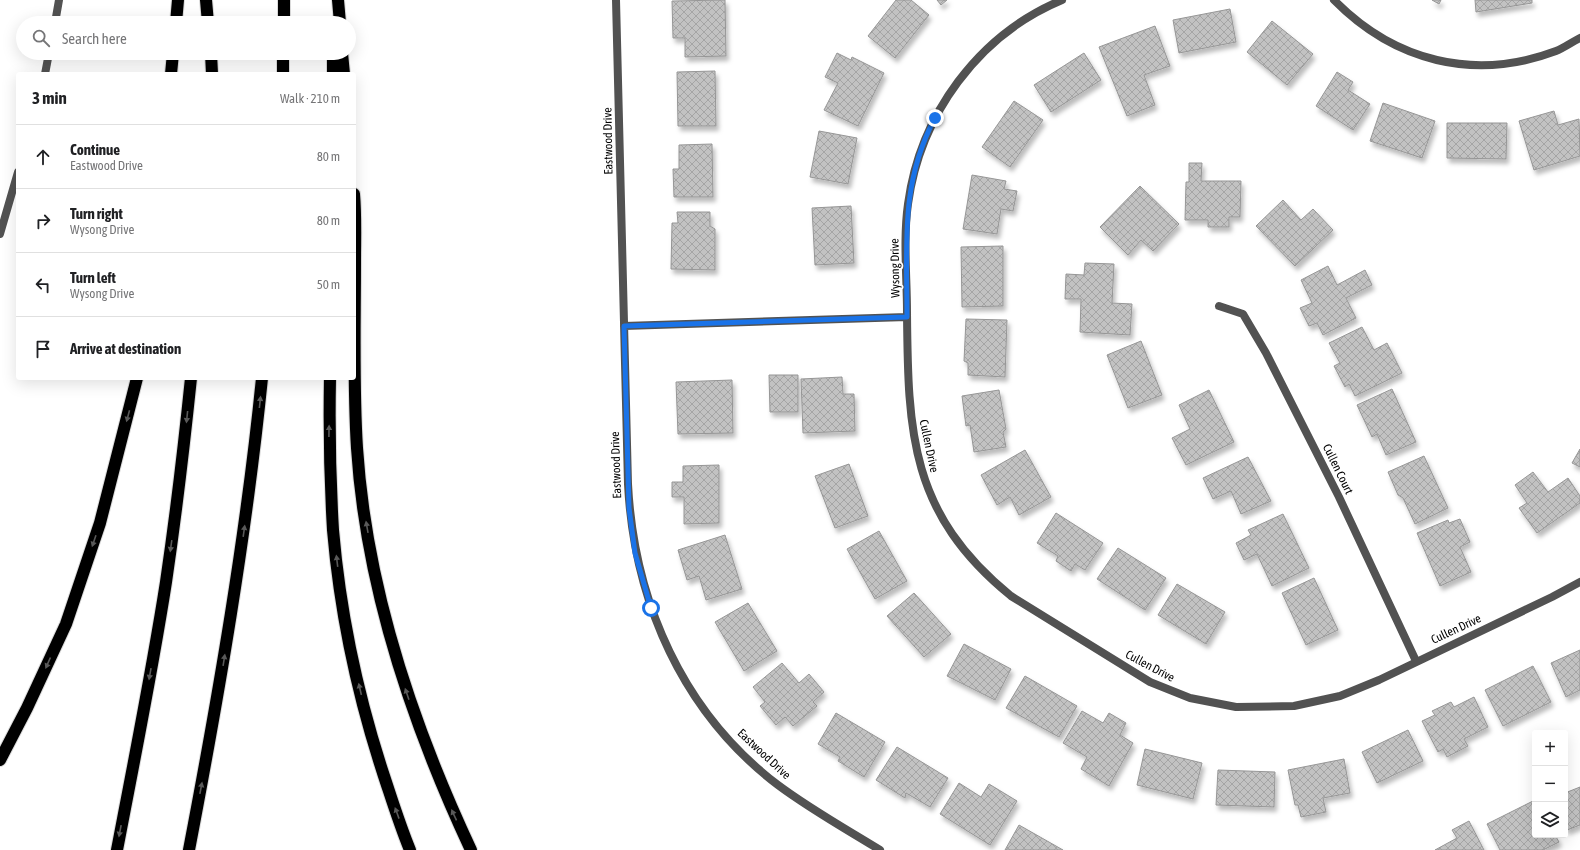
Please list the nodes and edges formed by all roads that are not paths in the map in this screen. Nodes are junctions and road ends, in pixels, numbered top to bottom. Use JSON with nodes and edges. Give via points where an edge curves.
{"nodes":[{"id":1,"x":59,"y":0,"type":"edge"},
{"id":2,"x":178,"y":0,"type":"edge"},
{"id":3,"x":206,"y":0,"type":"edge"},
{"id":4,"x":284,"y":0,"type":"edge"},
{"id":5,"x":334,"y":0,"type":"edge"},
{"id":6,"x":338,"y":0,"type":"edge"},
{"id":7,"x":616,"y":0,"type":"edge"},
{"id":8,"x":1062,"y":0,"type":"edge"},
{"id":9,"x":1334,"y":0,"type":"edge"},
{"id":10,"x":56,"y":16,"type":"edge"},
{"id":11,"x":177,"y":16,"type":"edge"},
{"id":12,"x":207,"y":16,"type":"edge"},
{"id":13,"x":284,"y":16,"type":"edge"},
{"id":14,"x":333,"y":16,"type":"edge"},
{"id":15,"x":339,"y":16,"type":"edge"},
{"id":16,"x":1580,"y":38,"type":"edge"},
{"id":17,"x":48,"y":60,"type":"edge"},
{"id":18,"x":172,"y":60,"type":"edge"},
{"id":19,"x":211,"y":60,"type":"edge"},
{"id":20,"x":283,"y":60,"type":"edge"},
{"id":21,"x":333,"y":60,"type":"edge"},
{"id":22,"x":343,"y":60,"type":"edge"},
{"id":23,"x":45,"y":72,"type":"edge"},
{"id":24,"x":171,"y":72,"type":"edge"},
{"id":25,"x":212,"y":72,"type":"edge"},
{"id":26,"x":283,"y":72,"type":"edge"},
{"id":27,"x":333,"y":72,"type":"edge"},
{"id":28,"x":344,"y":72,"type":"edge"},
{"id":29,"x":16,"y":179,"type":"edge"},
{"id":30,"x":0,"y":234,"type":"edge"},
{"id":31,"x":1219,"y":306,"type":"dead end"},
{"id":32,"x":907,"y":317,"type":"junction"},
{"id":33,"x":624,"y":326,"type":"junction"},
{"id":34,"x":136,"y":380,"type":"edge"},
{"id":35,"x":191,"y":380,"type":"edge"},
{"id":36,"x":262,"y":380,"type":"edge"},
{"id":37,"x":330,"y":380,"type":"edge"},
{"id":38,"x":356,"y":380,"type":"edge"},
{"id":39,"x":1580,"y":582,"type":"edge"},
{"id":40,"x":1416,"y":661,"type":"junction"},
{"id":41,"x":0,"y":760,"type":"edge"},
{"id":42,"x":117,"y":850,"type":"edge"},
{"id":43,"x":189,"y":850,"type":"edge"},
{"id":44,"x":410,"y":850,"type":"edge"},
{"id":45,"x":471,"y":850,"type":"edge"},
{"id":46,"x":880,"y":850,"type":"edge"}],
"edges":[{"from":1,"to":10,"type":"street"},
{"from":2,"to":11,"type":"highway"},
{"from":3,"to":12,"type":"highway"},
{"from":4,"to":13,"type":"highway"},
{"from":5,"to":14,"type":"highway"},
{"from":6,"to":15,"type":"highway"},
{"from":7,"to":33,"type":"street","name":"Eastwood Drive"},
{"from":8,"to":32,"type":"street","name":"Wysong Drive","via":[[1019,23],[983,52],[960,77],[930,127],[914,170],[908,204]]},
{"from":9,"to":16,"type":"street","via":[[1369,30],[1400,49],[1432,59],[1466,65],[1501,65],[1535,58],[1557,51]]},
{"from":17,"to":23,"type":"street"},
{"from":18,"to":24,"type":"highway"},
{"from":19,"to":25,"type":"highway"},
{"from":20,"to":26,"type":"highway"},
{"from":21,"to":27,"type":"highway"},
{"from":22,"to":28,"type":"highway"},
{"from":29,"to":30,"type":"street"},
{"from":31,"to":40,"type":"street","name":"Cullen Court","via":[[1243,314],[1266,353],[1339,497]]},
{"from":32,"to":33,"type":"street"},
{"from":32,"to":40,"type":"street","name":"Cullen Drive","via":[[909,409],[923,477],[943,520],[962,548],[993,582],[1011,596],[1150,682],[1190,698],[1236,707],[1294,706],[1325,700],[1369,684]]},
{"from":33,"to":46,"type":"street","name":"Eastwood Drive","via":[[628,484],[632,530],[640,575],[664,641],[698,700],[752,762],[806,805]]},
{"from":34,"to":41,"type":"highway","one_way":true,"via":[[100,523],[66,624]]},
{"from":35,"to":42,"type":"highway","one_way":true,"via":[[166,583]]},
{"from":43,"to":36,"type":"highway","one_way":true,"via":[[235,595],[256,444]]},
{"from":44,"to":37,"type":"highway","one_way":true,"via":[[376,751],[362,700],[346,621],[334,530],[329,450]]},
{"from":45,"to":38,"type":"highway","one_way":true,"via":[[443,790],[403,682],[387,622],[361,489],[356,429]]},
{"from":39,"to":40,"type":"street","name":"Cullen Drive"}]}
